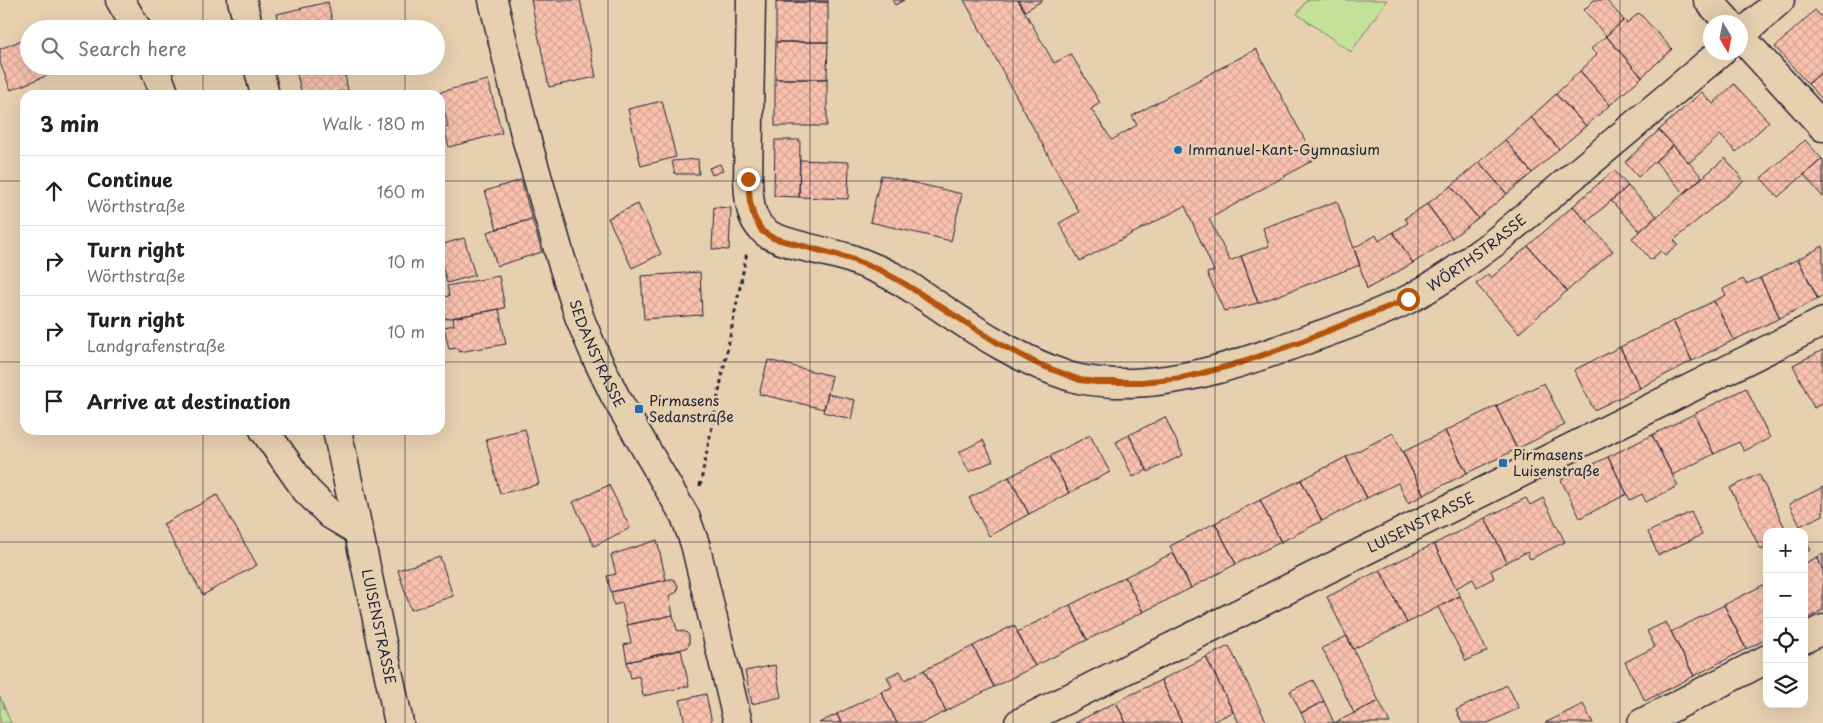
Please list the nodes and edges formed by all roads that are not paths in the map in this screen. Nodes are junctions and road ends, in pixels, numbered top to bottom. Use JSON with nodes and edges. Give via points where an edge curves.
{"nodes":[{"id":1,"x":120,"y":0,"type":"edge"},
{"id":2,"x":242,"y":0,"type":"edge"},
{"id":3,"x":493,"y":0,"type":"edge"},
{"id":4,"x":750,"y":0,"type":"edge"},
{"id":5,"x":1708,"y":0,"type":"edge"},
{"id":6,"x":1780,"y":0,"type":"edge"},
{"id":7,"x":1722,"y":15,"type":"edge"},
{"id":8,"x":132,"y":20,"type":"edge"},
{"id":9,"x":247,"y":20,"type":"edge"},
{"id":10,"x":1748,"y":30,"type":"edge"},
{"id":11,"x":1748,"y":44,"type":"edge"},
{"id":12,"x":1712,"y":60,"type":"edge"},
{"id":13,"x":157,"y":75,"type":"edge"},
{"id":14,"x":260,"y":75,"type":"edge"},
{"id":15,"x":163,"y":90,"type":"edge"},
{"id":16,"x":264,"y":90,"type":"edge"},
{"id":17,"x":1823,"y":127,"type":"edge"},
{"id":18,"x":1823,"y":322,"type":"edge"},
{"id":19,"x":268,"y":435,"type":"edge"},
{"id":20,"x":338,"y":435,"type":"edge"},
{"id":21,"x":358,"y":531,"type":"junction"},
{"id":22,"x":1823,"y":629,"type":"edge"},
{"id":23,"x":1808,"y":637,"type":"edge"},
{"id":24,"x":1763,"y":660,"type":"edge"},
{"id":25,"x":399,"y":723,"type":"edge"},
{"id":26,"x":738,"y":723,"type":"edge"},
{"id":27,"x":1018,"y":723,"type":"edge"},
{"id":28,"x":1642,"y":723,"type":"edge"}],
"edges":[{"from":1,"to":8,"type":"street"},
{"from":2,"to":9,"type":"street"},
{"from":3,"to":26,"type":"street","name":"SEDANSTRASSE","via":[[525,134],[580,319],[615,396],[685,516],[695,544]]},
{"from":4,"to":12,"type":"street","name":"WÖRTHSTRASSE","via":[[748,179],[754,217],[762,231],[773,238],[880,270],[998,343],[1065,376],[1122,383],[1182,378],[1243,362],[1318,336],[1432,286],[1495,242]]},
{"from":5,"to":7,"type":"street"},
{"from":6,"to":10,"type":"street"},
{"from":11,"to":17,"type":"street"},
{"from":13,"to":15,"type":"street"},
{"from":14,"to":16,"type":"street"},
{"from":18,"to":27,"type":"street","name":"LUISENSTRASSE"},
{"from":19,"to":21,"type":"street","via":[[306,490],[331,515]]},
{"from":20,"to":21,"type":"street","name":"LUISENSTRASSE"},
{"from":21,"to":25,"type":"street","name":"LUISENSTRASSE"},
{"from":22,"to":23,"type":"street"},
{"from":24,"to":28,"type":"street"}]}
